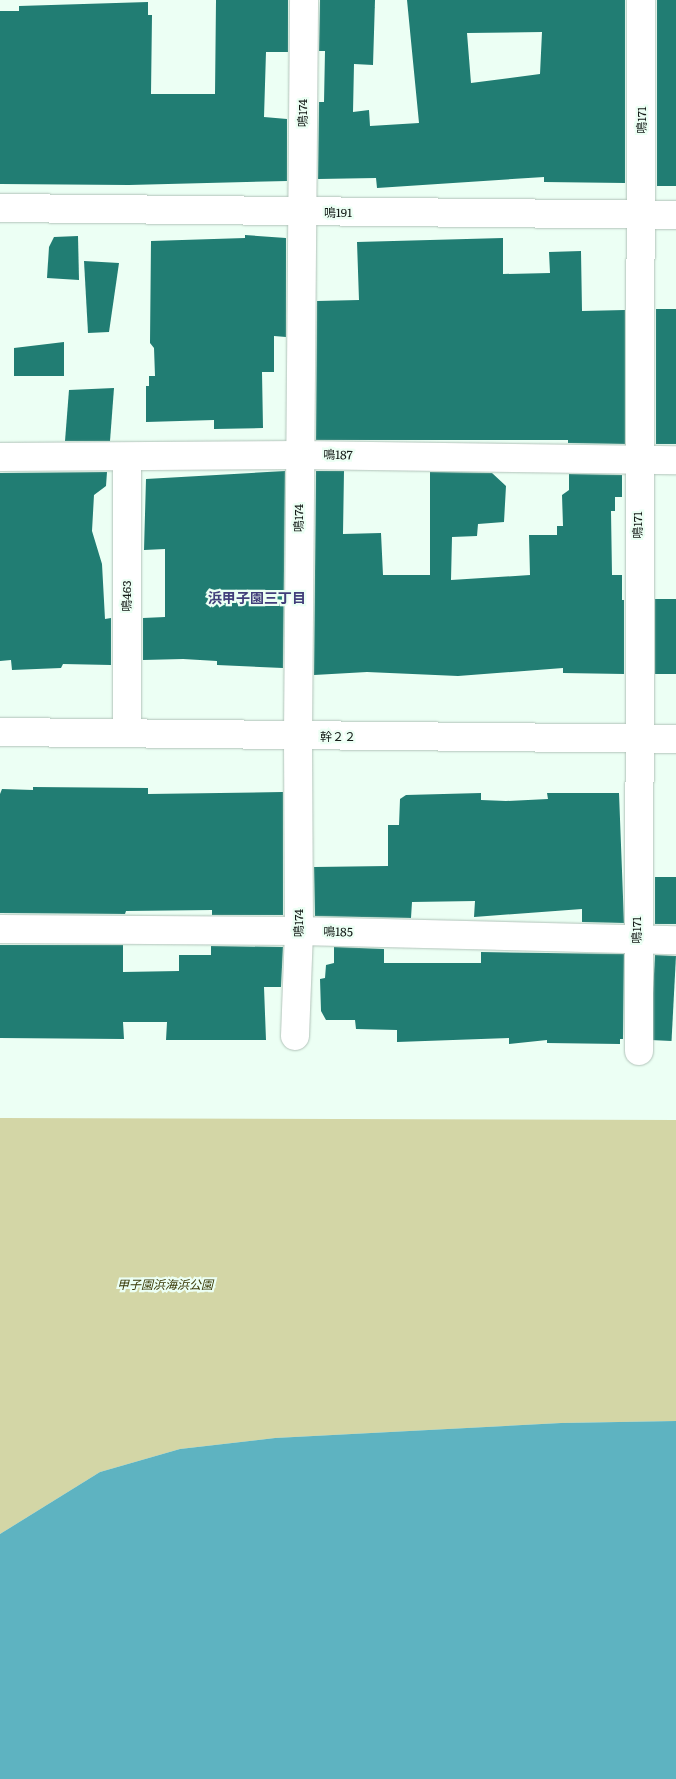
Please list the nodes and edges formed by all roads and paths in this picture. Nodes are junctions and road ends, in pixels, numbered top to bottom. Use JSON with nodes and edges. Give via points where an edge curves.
{"nodes":[{"id":1,"x":304,"y":0,"type":"edge"},
{"id":2,"x":641,"y":0,"type":"edge"},
{"id":3,"x":0,"y":208,"type":"edge"},
{"id":4,"x":302,"y":212,"type":"junction"},
{"id":5,"x":643,"y":215,"type":"junction"},
{"id":6,"x":676,"y":215,"type":"edge"},
{"id":7,"x":299,"y":455,"type":"junction"},
{"id":8,"x":0,"y":457,"type":"edge"},
{"id":9,"x":127,"y":458,"type":"junction"},
{"id":10,"x":638,"y":460,"type":"junction"},
{"id":11,"x":676,"y":460,"type":"edge"},
{"id":12,"x":0,"y":732,"type":"edge"},
{"id":13,"x":127,"y":733,"type":"junction"},
{"id":14,"x":298,"y":736,"type":"junction"},
{"id":15,"x":637,"y":738,"type":"junction"},
{"id":16,"x":676,"y":739,"type":"edge"},
{"id":17,"x":0,"y":929,"type":"edge"},
{"id":18,"x":299,"y":931,"type":"junction"},
{"id":19,"x":637,"y":939,"type":"junction"},
{"id":20,"x":676,"y":940,"type":"edge"},
{"id":21,"x":295,"y":1036,"type":"dead end"},
{"id":22,"x":639,"y":1051,"type":"dead end"}],
"edges":[{"from":1,"to":4,"type":"street","name":"鳴174"},
{"from":2,"to":5,"type":"street","name":"鳴171"},
{"from":3,"to":4,"type":"street","name":"鳴191"},
{"from":4,"to":5,"type":"street","name":"鳴191"},
{"from":4,"to":7,"type":"street","name":"鳴174"},
{"from":5,"to":6,"type":"street","name":"鳴191"},
{"from":5,"to":10,"type":"street","name":"鳴171"},
{"from":7,"to":9,"type":"street","name":"鳴187"},
{"from":7,"to":10,"type":"street","name":"鳴187"},
{"from":7,"to":14,"type":"street","name":"鳴174"},
{"from":8,"to":9,"type":"street","name":"鳴187"},
{"from":9,"to":13,"type":"street","name":"鳴463"},
{"from":10,"to":11,"type":"street","name":"鳴187"},
{"from":10,"to":15,"type":"street","name":"鳴171"},
{"from":12,"to":13,"type":"street","name":"幹２２"},
{"from":13,"to":14,"type":"street","name":"幹２２"},
{"from":14,"to":15,"type":"street","name":"幹２２"},
{"from":14,"to":18,"type":"street","name":"鳴174"},
{"from":15,"to":16,"type":"street","name":"幹２２"},
{"from":15,"to":19,"type":"street","name":"鳴171"},
{"from":17,"to":18,"type":"street","name":"鳴185"},
{"from":18,"to":19,"type":"street","name":"鳴185"},
{"from":18,"to":21,"type":"street","name":"鳴174"},
{"from":19,"to":20,"type":"street","name":"鳴185"},
{"from":19,"to":22,"type":"street","name":"鳴171"}]}
